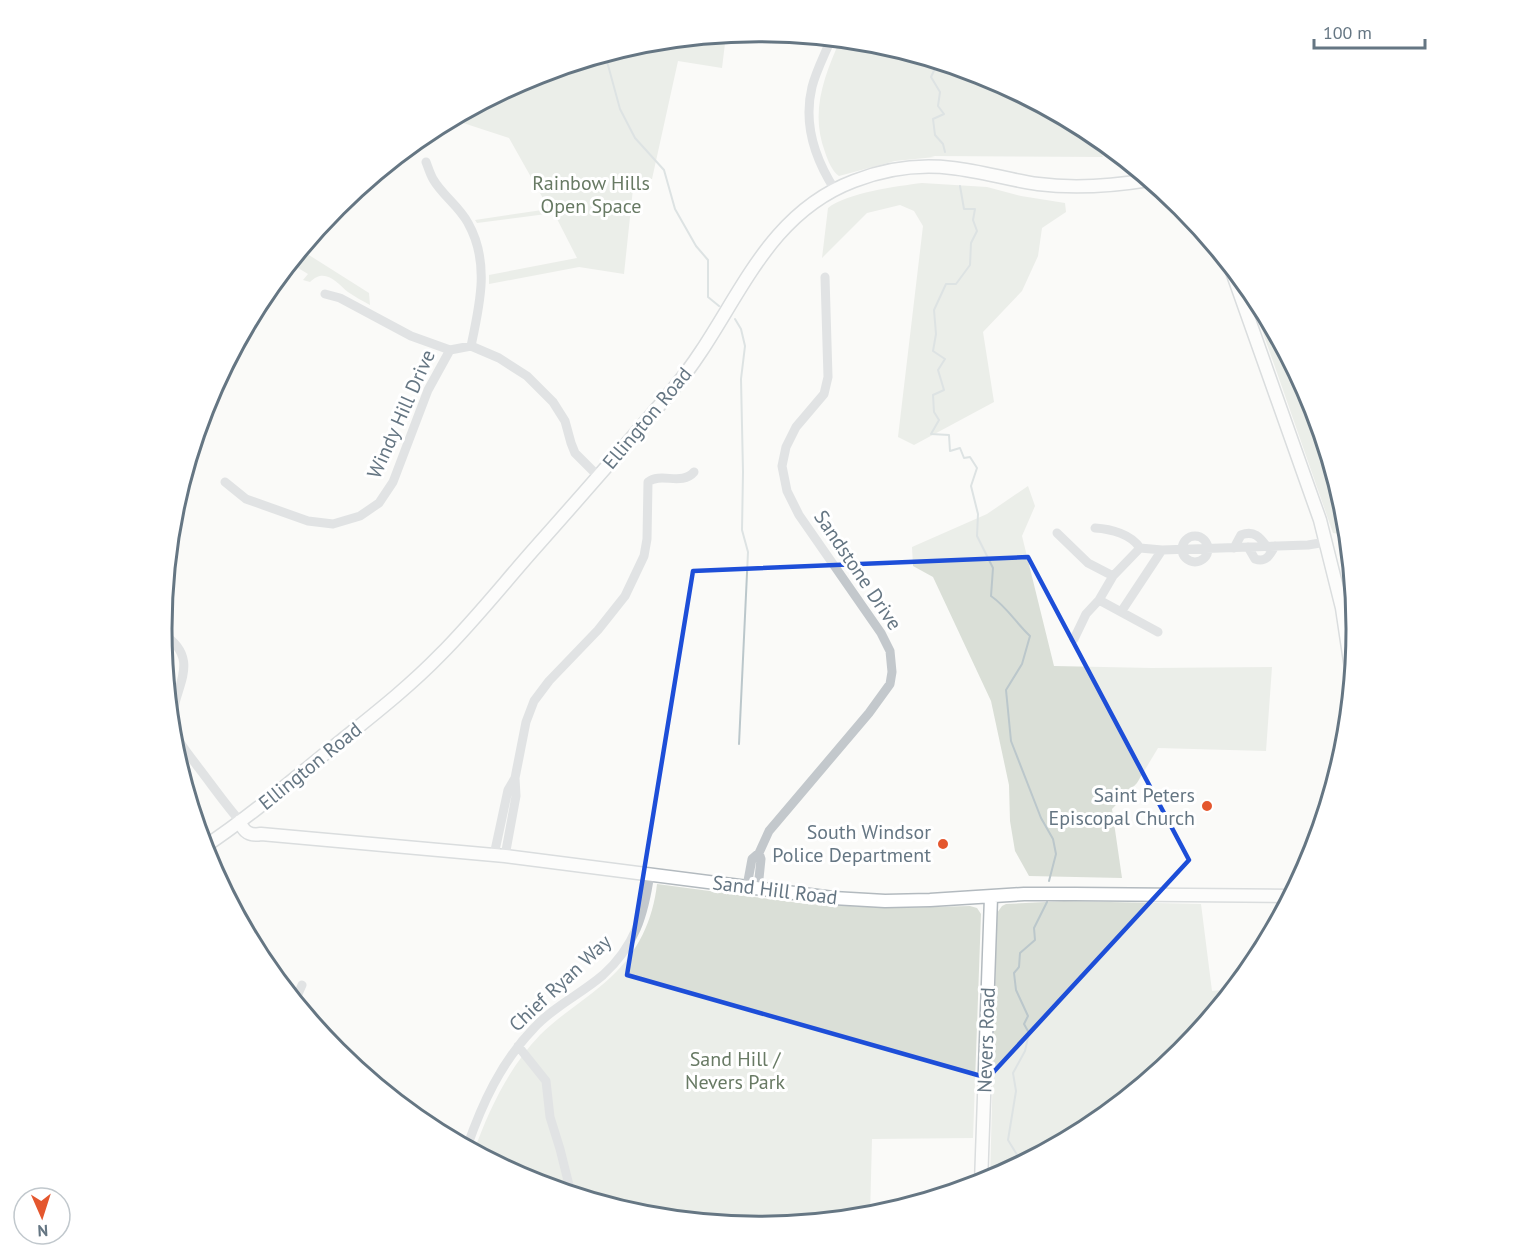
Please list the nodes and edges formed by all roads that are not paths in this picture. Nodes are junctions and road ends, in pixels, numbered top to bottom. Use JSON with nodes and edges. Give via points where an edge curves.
{"nodes":[{"id":1,"x":828,"y":46,"type":"edge"},
{"id":2,"x":426,"y":162,"type":"dead end"},
{"id":3,"x":1138,"y":181,"type":"edge"},
{"id":4,"x":835,"y":190,"type":"junction"},
{"id":5,"x":825,"y":277,"type":"dead end"},
{"id":6,"x":1239,"y":292,"type":"edge"},
{"id":7,"x":325,"y":294,"type":"dead end"},
{"id":8,"x":471,"y":346,"type":"junction"},
{"id":9,"x":450,"y":350,"type":"junction"},
{"id":10,"x":694,"y":472,"type":"dead end"},
{"id":11,"x":598,"y":476,"type":"junction"},
{"id":12,"x":225,"y":483,"type":"dead end"},
{"id":13,"x":1095,"y":528,"type":"dead end"},
{"id":14,"x":1057,"y":533,"type":"dead end"},
{"id":15,"x":1326,"y":542,"type":"junction"},
{"id":16,"x":1248,"y":547,"type":"junction"},
{"id":17,"x":1271,"y":547,"type":"junction"},
{"id":18,"x":1140,"y":548,"type":"junction"},
{"id":19,"x":1234,"y":548,"type":"junction"},
{"id":20,"x":1162,"y":550,"type":"junction"},
{"id":21,"x":1113,"y":576,"type":"junction"},
{"id":22,"x":1099,"y":600,"type":"junction"},
{"id":23,"x":1345,"y":600,"type":"edge"},
{"id":24,"x":1121,"y":612,"type":"junction"},
{"id":25,"x":1158,"y":632,"type":"dead end"},
{"id":26,"x":1074,"y":639,"type":"dead end"},
{"id":27,"x":172,"y":640,"type":"edge"},
{"id":28,"x":176,"y":700,"type":"edge"},
{"id":29,"x":183,"y":745,"type":"edge"},
{"id":30,"x":240,"y":821,"type":"junction"},
{"id":31,"x":212,"y":841,"type":"edge"},
{"id":32,"x":500,"y":855,"type":"junction"},
{"id":33,"x":650,"y":873,"type":"junction"},
{"id":34,"x":753,"y":887,"type":"junction"},
{"id":35,"x":1281,"y":896,"type":"edge"},
{"id":36,"x":991,"y":897,"type":"junction"},
{"id":37,"x":302,"y":985,"type":"dead end"},
{"id":38,"x":299,"y":993,"type":"edge"},
{"id":39,"x":518,"y":1046,"type":"junction"},
{"id":40,"x":470,"y":1139,"type":"edge"},
{"id":41,"x":981,"y":1172,"type":"edge"},
{"id":42,"x":569,"y":1185,"type":"edge"}],
"edges":[{"from":1,"to":4,"type":"street","via":[[812,87],[809,113],[811,141]]},
{"from":2,"to":8,"type":"street","via":[[433,180],[468,222],[478,246],[481,302]]},
{"from":3,"to":4,"type":"main road","name":"Ellington Road","via":[[1064,187],[930,167],[886,171]]},
{"from":4,"to":11,"type":"main road","name":"Ellington Road","via":[[797,215],[766,249],[693,365]]},
{"from":5,"to":34,"type":"street","name":"Sandstone Drive","via":[[828,377],[824,394],[796,427],[782,466],[787,491],[799,515],[881,633],[890,651],[892,672],[885,691],[769,831],[759,853],[761,860]]},
{"from":6,"to":15,"type":"main road"},
{"from":7,"to":9,"type":"street","via":[[411,336]]},
{"from":8,"to":9,"type":"street"},
{"from":8,"to":11,"type":"street","via":[[527,376],[553,402],[566,421],[575,453]]},
{"from":9,"to":12,"type":"street","name":"Windy Hill Drive","via":[[428,390],[393,482],[379,503],[360,516],[333,524],[308,521],[246,499]]},
{"from":10,"to":32,"type":"street","via":[[688,477],[654,478],[648,482],[644,556],[625,596],[534,701],[526,722],[515,778],[516,796]]},
{"from":11,"to":30,"type":"main road","name":"Ellington Road","via":[[439,656]]},
{"from":13,"to":18,"type":"street","via":[[1123,534]]},
{"from":14,"to":21,"type":"street","via":[[1088,563]]},
{"from":15,"to":17,"type":"street"},
{"from":15,"to":23,"type":"main road"},
{"from":16,"to":17,"type":"street"},
{"from":16,"to":17,"type":"street","via":[[1261,561],[1267,559]]},
{"from":16,"to":19,"type":"street"},
{"from":17,"to":19,"type":"street","via":[[1250,533],[1241,535]]},
{"from":18,"to":20,"type":"street"},
{"from":18,"to":21,"type":"street"},
{"from":19,"to":20,"type":"street"},
{"from":20,"to":24,"type":"street"},
{"from":21,"to":22,"type":"street"},
{"from":22,"to":24,"type":"street"},
{"from":22,"to":26,"type":"street","via":[[1086,614]]},
{"from":24,"to":25,"type":"street"},
{"from":27,"to":28,"type":"street","via":[[182,655],[184,670]]},
{"from":29,"to":30,"type":"street"},
{"from":30,"to":31,"type":"main road","name":"Ellington Road"},
{"from":30,"to":32,"type":"main road","name":"Sand Hill Road","via":[[249,823],[261,834]]},
{"from":32,"to":33,"type":"main road","name":"Sand Hill Road"},
{"from":33,"to":34,"type":"main road","name":"Sand Hill Road"},
{"from":33,"to":39,"type":"street","name":"Chief Ryan Way","via":[[633,939],[603,975],[555,1008]]},
{"from":34,"to":36,"type":"main road","name":"Sand Hill Road","via":[[885,901]]},
{"from":35,"to":36,"type":"main road","name":"Sand Hill Road"},
{"from":36,"to":41,"type":"main road","name":"Nevers Road"},
{"from":37,"to":38,"type":"street"},
{"from":39,"to":40,"type":"street","name":"Chief Ryan Way","via":[[498,1075]]},
{"from":39,"to":42,"type":"street","via":[[546,1081],[549,1117]]}]}
